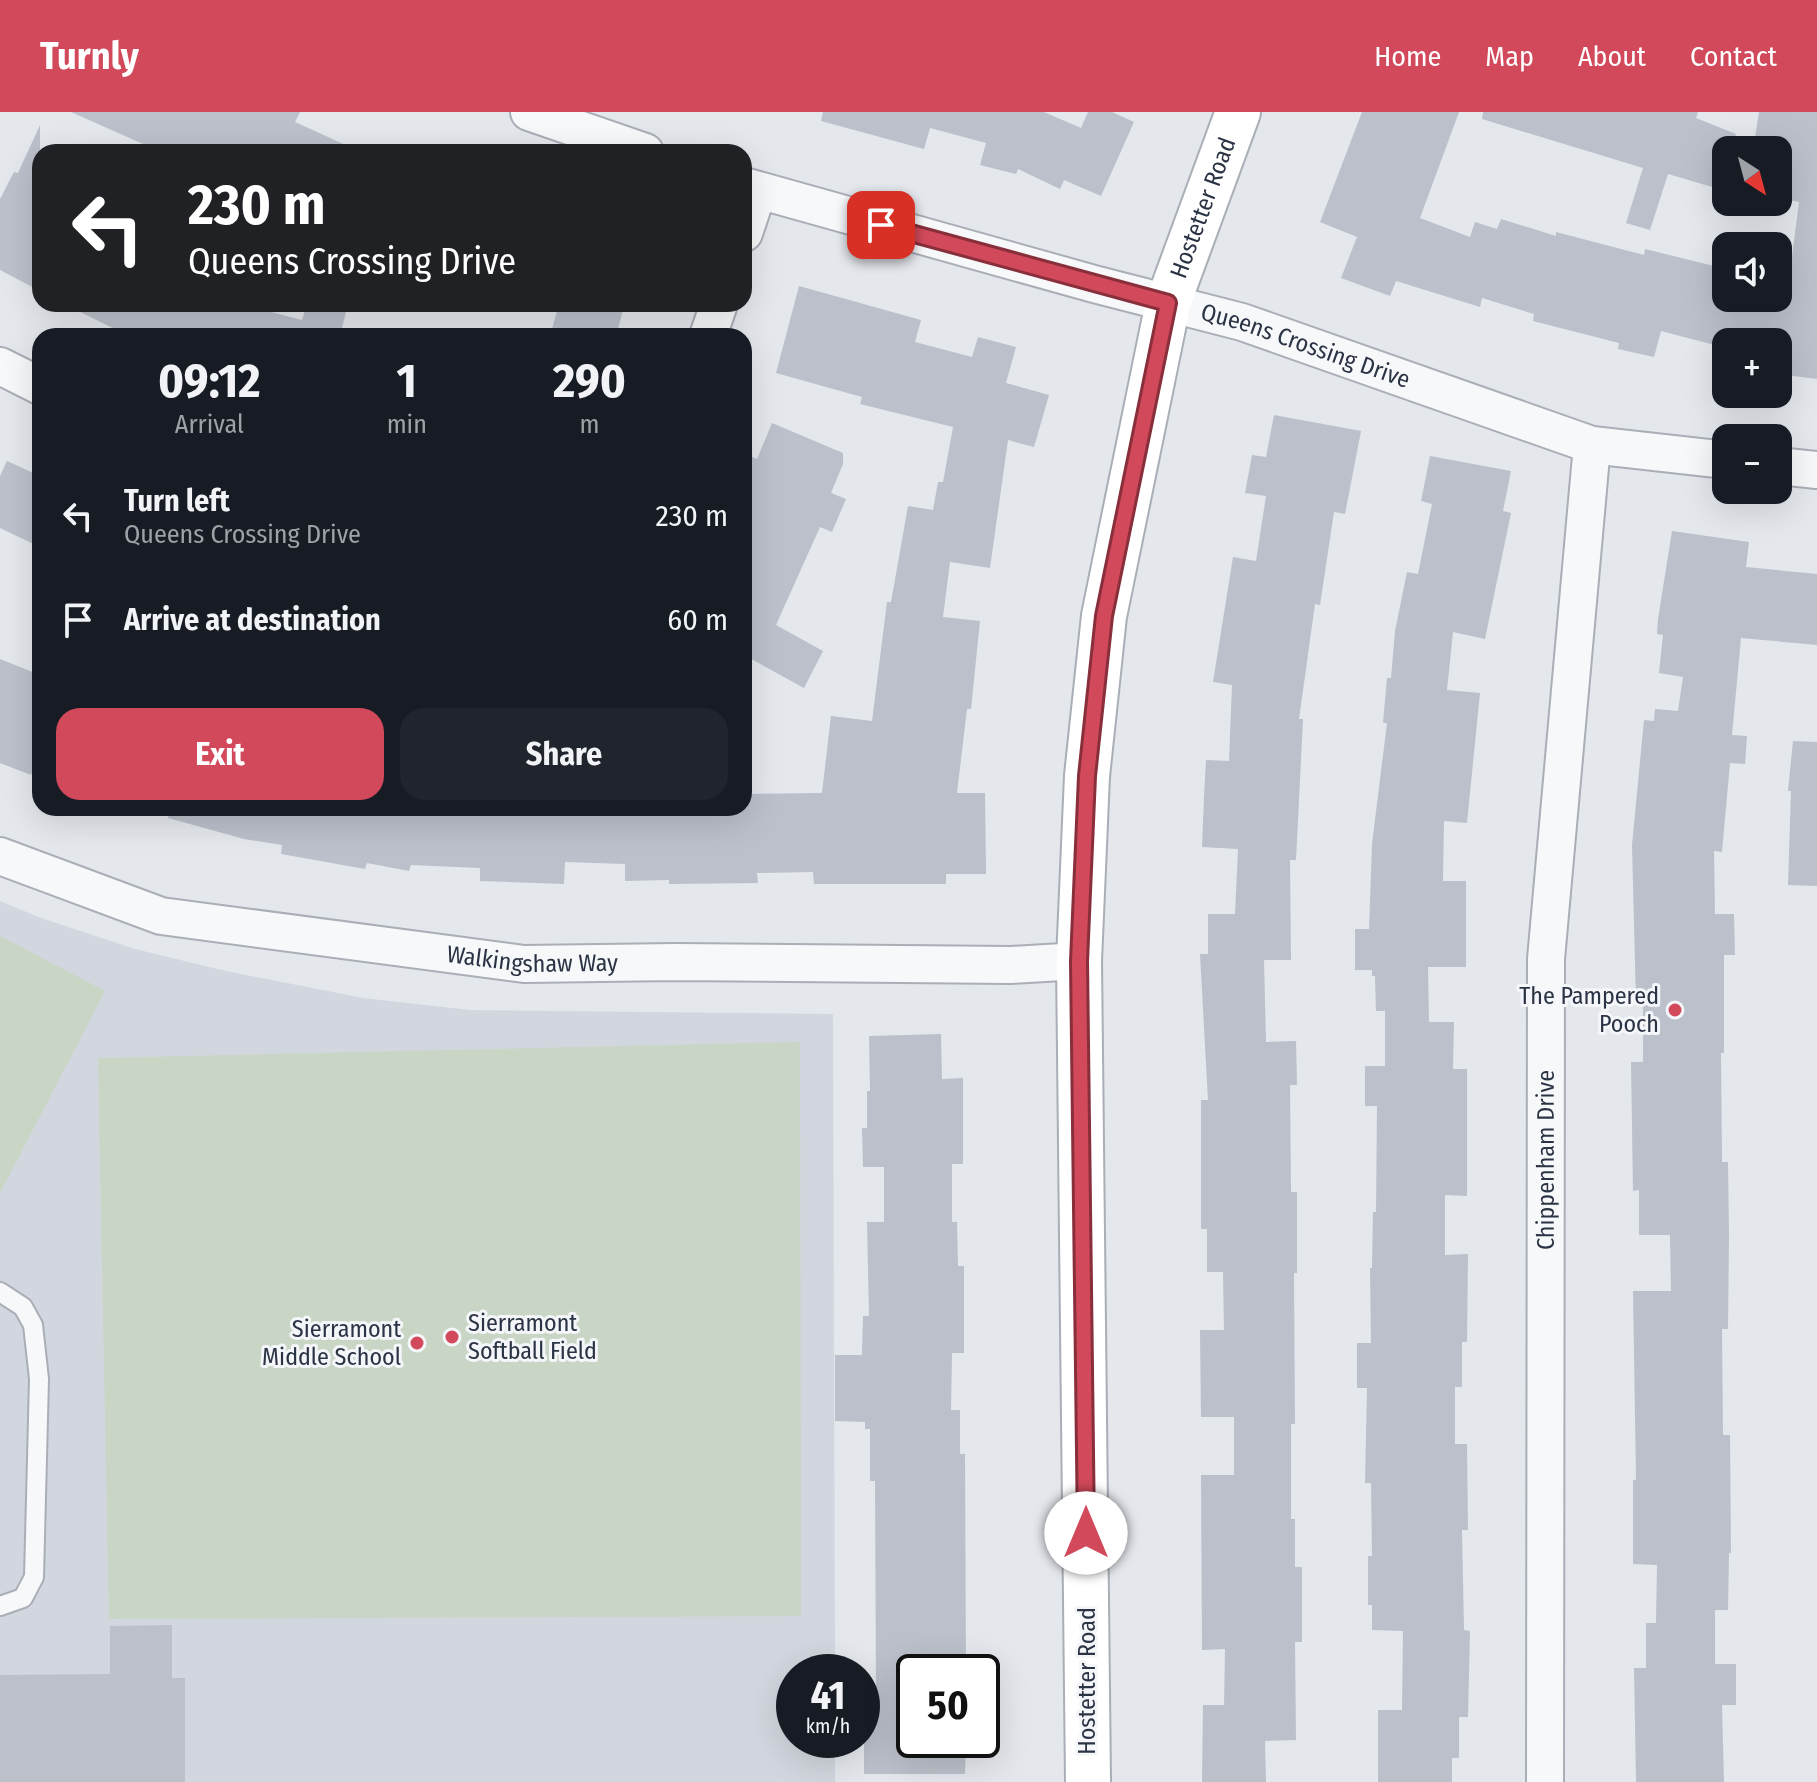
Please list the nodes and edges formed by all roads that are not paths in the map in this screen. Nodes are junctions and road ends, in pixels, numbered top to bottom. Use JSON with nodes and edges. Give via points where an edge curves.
{"nodes":[{"id":1,"x":529,"y":112,"type":"edge"},
{"id":2,"x":1238,"y":112,"type":"edge"},
{"id":3,"x":622,"y":144,"type":"edge"},
{"id":4,"x":752,"y":189,"type":"edge"},
{"id":5,"x":1168,"y":303,"type":"junction"},
{"id":6,"x":0,"y":366,"type":"edge"},
{"id":7,"x":32,"y":382,"type":"edge"},
{"id":8,"x":1592,"y":445,"type":"junction"},
{"id":9,"x":1712,"y":458,"type":"edge"},
{"id":10,"x":1792,"y":467,"type":"edge"},
{"id":11,"x":1817,"y":470,"type":"edge"},
{"id":12,"x":0,"y":856,"type":"edge"},
{"id":13,"x":1079,"y":961,"type":"junction"},
{"id":14,"x":0,"y":1292,"type":"edge"},
{"id":15,"x":0,"y":1606,"type":"edge"},
{"id":16,"x":1088,"y":1782,"type":"edge"},
{"id":17,"x":1545,"y":1782,"type":"edge"}],
"edges":[{"from":1,"to":3,"type":"street"},
{"from":2,"to":5,"type":"main road","name":"Hostetter Road"},
{"from":4,"to":5,"type":"street","name":"Queens Crossing Drive"},
{"from":5,"to":8,"type":"street","name":"Queens Crossing Drive","via":[[1242,322]]},
{"from":5,"to":13,"type":"main road","name":"Hostetter Road","via":[[1104,616],[1087,776]]},
{"from":6,"to":7,"type":"street"},
{"from":8,"to":9,"type":"street","name":"Queens Crossing Drive"},
{"from":8,"to":17,"type":"street","name":"Chippenham Drive","via":[[1546,959]]},
{"from":10,"to":11,"type":"street"},
{"from":12,"to":13,"type":"street","name":"Walkingshaw Way","via":[[161,916],[524,964]]},
{"from":13,"to":16,"type":"main road","name":"Hostetter Road"},
{"from":14,"to":15,"type":"lane","via":[[23,1307],[33,1325],[39,1379],[34,1577],[23,1598]]}]}
